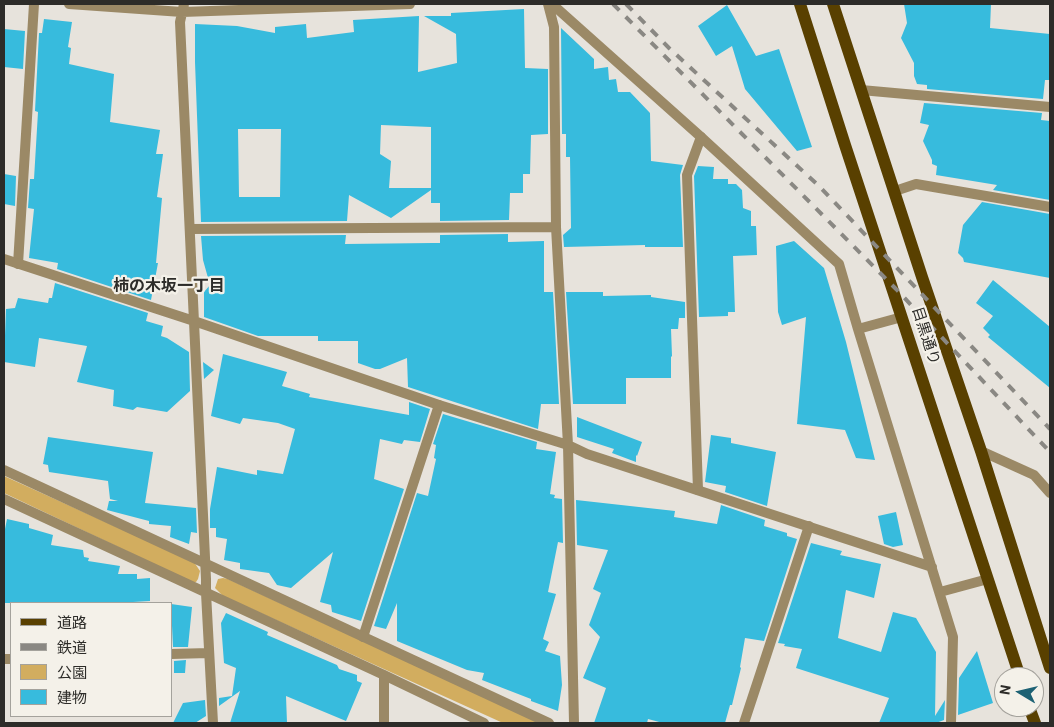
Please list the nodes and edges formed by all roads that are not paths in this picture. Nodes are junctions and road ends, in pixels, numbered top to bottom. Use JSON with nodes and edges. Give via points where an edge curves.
{"nodes":[{"id":1,"x":34,"y":4,"type":"edge"},
{"id":2,"x":69,"y":4,"type":"edge"},
{"id":3,"x":410,"y":4,"type":"edge"},
{"id":4,"x":548,"y":4,"type":"edge"},
{"id":5,"x":552,"y":4,"type":"edge"},
{"id":6,"x":800,"y":4,"type":"edge"},
{"id":7,"x":833,"y":4,"type":"edge"},
{"id":8,"x":183,"y":8,"type":"edge"},
{"id":9,"x":861,"y":90,"type":"junction"},
{"id":10,"x":1050,"y":108,"type":"edge"},
{"id":11,"x":701,"y":136,"type":"junction"},
{"id":12,"x":895,"y":190,"type":"junction"},
{"id":13,"x":1050,"y":207,"type":"edge"},
{"id":14,"x":556,"y":227,"type":"junction"},
{"id":15,"x":190,"y":229,"type":"junction"},
{"id":16,"x":4,"y":259,"type":"edge"},
{"id":17,"x":18,"y":264,"type":"junction"},
{"id":18,"x":902,"y":317,"type":"junction"},
{"id":19,"x":194,"y":321,"type":"junction"},
{"id":20,"x":858,"y":328,"type":"junction"},
{"id":21,"x":439,"y":405,"type":"junction"},
{"id":22,"x":568,"y":446,"type":"junction"},
{"id":23,"x":982,"y":451,"type":"junction"},
{"id":24,"x":4,"y":470,"type":"edge"},
{"id":25,"x":698,"y":490,"type":"junction"},
{"id":26,"x":1050,"y":493,"type":"edge"},
{"id":27,"x":4,"y":499,"type":"edge"},
{"id":28,"x":809,"y":526,"type":"junction"},
{"id":29,"x":205,"y":563,"type":"junction"},
{"id":30,"x":932,"y":567,"type":"junction"},
{"id":31,"x":988,"y":579,"type":"junction"},
{"id":32,"x":940,"y":592,"type":"junction"},
{"id":33,"x":206,"y":594,"type":"junction"},
{"id":34,"x":363,"y":637,"type":"junction"},
{"id":35,"x":209,"y":653,"type":"junction"},
{"id":36,"x":172,"y":654,"type":"edge"},
{"id":37,"x":1017,"y":667,"type":"edge"},
{"id":38,"x":1050,"y":668,"type":"edge"},
{"id":39,"x":384,"y":675,"type":"junction"},
{"id":40,"x":213,"y":723,"type":"edge"},
{"id":41,"x":384,"y":723,"type":"edge"},
{"id":42,"x":484,"y":723,"type":"edge"},
{"id":43,"x":549,"y":723,"type":"edge"},
{"id":44,"x":574,"y":723,"type":"edge"},
{"id":45,"x":744,"y":723,"type":"edge"},
{"id":46,"x":951,"y":723,"type":"edge"}],
"edges":[{"from":1,"to":17,"type":"street"},
{"from":2,"to":8,"type":"street"},
{"from":3,"to":8,"type":"street"},
{"from":4,"to":14,"type":"street","via":[[554,27]]},
{"from":5,"to":11,"type":"street"},
{"from":6,"to":18,"type":"main road","name":"目黒通り"},
{"from":7,"to":9,"type":"main road","name":"目黒通り"},
{"from":8,"to":15,"type":"street","via":[[180,22]]},
{"from":9,"to":10,"type":"street"},
{"from":9,"to":12,"type":"main road","name":"目黒通り"},
{"from":11,"to":20,"type":"street","via":[[839,264]]},
{"from":11,"to":25,"type":"street","via":[[687,175]]},
{"from":12,"to":13,"type":"street","via":[[916,184]]},
{"from":12,"to":23,"type":"main road","name":"目黒通り"},
{"from":14,"to":15,"type":"street"},
{"from":14,"to":22,"type":"street"},
{"from":15,"to":19,"type":"street"},
{"from":16,"to":17,"type":"street"},
{"from":17,"to":19,"type":"street"},
{"from":18,"to":20,"type":"street"},
{"from":18,"to":31,"type":"main road","name":"目黒通り"},
{"from":19,"to":21,"type":"street"},
{"from":19,"to":29,"type":"street"},
{"from":20,"to":30,"type":"street"},
{"from":21,"to":22,"type":"street"},
{"from":21,"to":34,"type":"street"},
{"from":22,"to":25,"type":"street"},
{"from":22,"to":44,"type":"street"},
{"from":23,"to":26,"type":"street","via":[[1034,475]]},
{"from":23,"to":38,"type":"main road","name":"目黒通り"},
{"from":24,"to":29,"type":"street"},
{"from":25,"to":28,"type":"street"},
{"from":27,"to":33,"type":"street"},
{"from":28,"to":30,"type":"street"},
{"from":28,"to":45,"type":"street"},
{"from":29,"to":33,"type":"street"},
{"from":29,"to":34,"type":"street"},
{"from":30,"to":32,"type":"street"},
{"from":31,"to":32,"type":"street"},
{"from":31,"to":37,"type":"main road","name":"目黒通り"},
{"from":32,"to":46,"type":"street","via":[[953,637]]},
{"from":33,"to":35,"type":"street"},
{"from":33,"to":39,"type":"street"},
{"from":34,"to":43,"type":"street"},
{"from":35,"to":36,"type":"street"},
{"from":35,"to":40,"type":"street"},
{"from":39,"to":41,"type":"street"},
{"from":39,"to":42,"type":"street"}]}
